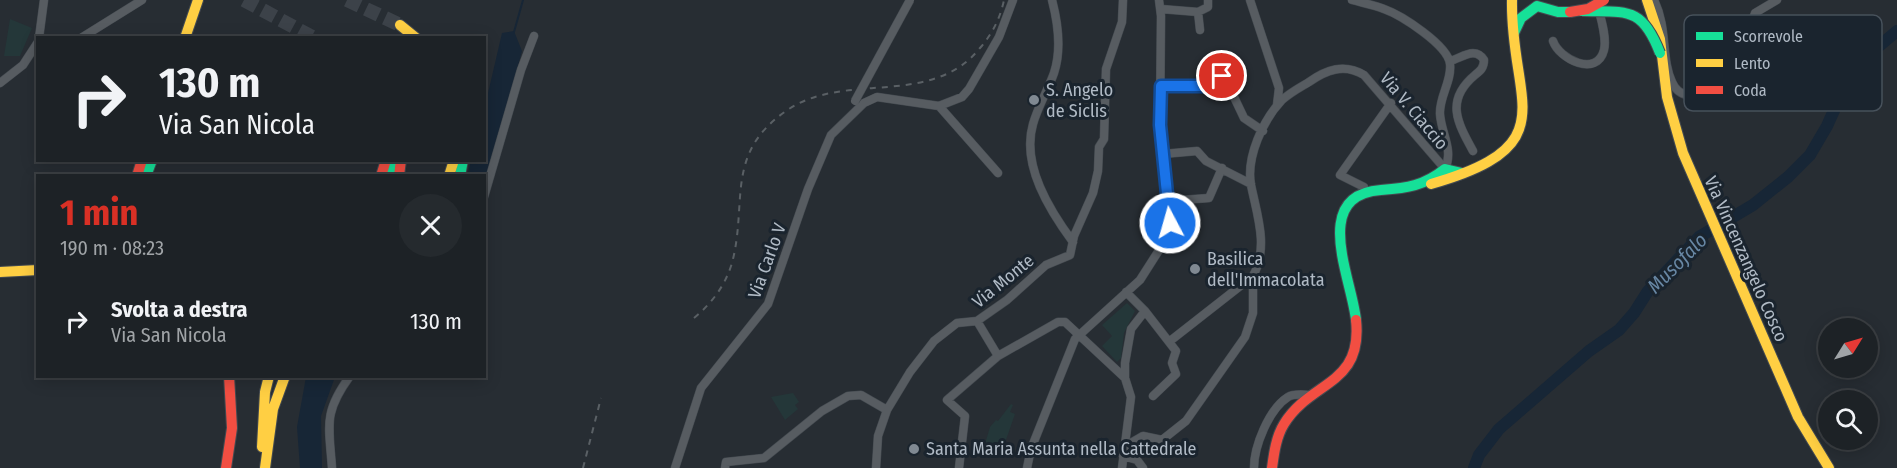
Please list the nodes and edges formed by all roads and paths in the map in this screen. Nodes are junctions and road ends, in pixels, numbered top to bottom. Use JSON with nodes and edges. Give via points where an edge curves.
{"nodes":[{"id":1,"x":44,"y":0,"type":"edge"},
{"id":2,"x":142,"y":0,"type":"edge"},
{"id":3,"x":198,"y":0,"type":"edge"},
{"id":4,"x":206,"y":0,"type":"edge"},
{"id":5,"x":910,"y":0,"type":"edge"},
{"id":6,"x":1013,"y":0,"type":"edge"},
{"id":7,"x":1052,"y":0,"type":"edge"},
{"id":8,"x":1123,"y":0,"type":"edge"},
{"id":9,"x":1159,"y":0,"type":"edge"},
{"id":10,"x":1208,"y":0,"type":"edge"},
{"id":11,"x":1250,"y":0,"type":"edge"},
{"id":12,"x":1352,"y":0,"type":"edge"},
{"id":13,"x":1512,"y":0,"type":"edge"},
{"id":14,"x":1542,"y":0,"type":"edge"},
{"id":15,"x":1595,"y":0,"type":"edge"},
{"id":16,"x":1604,"y":0,"type":"edge"},
{"id":17,"x":1653,"y":0,"type":"edge"},
{"id":18,"x":1777,"y":0,"type":"edge"},
{"id":19,"x":1161,"y":9,"type":"junction"},
{"id":20,"x":1582,"y":11,"type":"junction"},
{"id":21,"x":1198,"y":12,"type":"junction"},
{"id":22,"x":1570,"y":12,"type":"junction"},
{"id":23,"x":1755,"y":15,"type":"edge"},
{"id":24,"x":400,"y":26,"type":"tunnel mouth"},
{"id":25,"x":1200,"y":30,"type":"dead end"},
{"id":26,"x":39,"y":36,"type":"edge"},
{"id":27,"x":84,"y":36,"type":"edge"},
{"id":28,"x":186,"y":36,"type":"edge"},
{"id":29,"x":195,"y":36,"type":"edge"},
{"id":30,"x":413,"y":36,"type":"edge"},
{"id":31,"x":534,"y":36,"type":"dead end"},
{"id":32,"x":1512,"y":39,"type":"junction"},
{"id":33,"x":1553,"y":41,"type":"dead end"},
{"id":34,"x":36,"y":46,"type":"edge"},
{"id":35,"x":1660,"y":53,"type":"junction"},
{"id":36,"x":1215,"y":59,"type":"dead end"},
{"id":37,"x":1450,"y":61,"type":"junction"},
{"id":38,"x":1220,"y":78,"type":"junction"},
{"id":39,"x":0,"y":84,"type":"edge"},
{"id":40,"x":1161,"y":86,"type":"junction"},
{"id":41,"x":1684,"y":93,"type":"edge"},
{"id":42,"x":1391,"y":103,"type":"junction"},
{"id":43,"x":939,"y":106,"type":"junction"},
{"id":44,"x":1276,"y":107,"type":"junction"},
{"id":45,"x":843,"y":121,"type":"junction"},
{"id":46,"x":1263,"y":131,"type":"junction"},
{"id":47,"x":1473,"y":151,"type":"dead end"},
{"id":48,"x":1163,"y":154,"type":"junction"},
{"id":49,"x":1222,"y":168,"type":"junction"},
{"id":50,"x":1445,"y":169,"type":"junction"},
{"id":51,"x":1467,"y":171,"type":"junction"},
{"id":52,"x":998,"y":173,"type":"dead end"},
{"id":53,"x":1251,"y":184,"type":"junction"},
{"id":54,"x":1420,"y":187,"type":"junction"},
{"id":55,"x":486,"y":190,"type":"edge"},
{"id":56,"x":1365,"y":191,"type":"junction"},
{"id":57,"x":1168,"y":201,"type":"junction"},
{"id":58,"x":1073,"y":242,"type":"junction"},
{"id":59,"x":36,"y":270,"type":"edge"},
{"id":60,"x":0,"y":272,"type":"edge"},
{"id":61,"x":1253,"y":276,"type":"junction"},
{"id":62,"x":36,"y":278,"type":"edge"},
{"id":63,"x":0,"y":280,"type":"edge"},
{"id":64,"x":1126,"y":292,"type":"junction"},
{"id":65,"x":1145,"y":311,"type":"junction"},
{"id":66,"x":977,"y":321,"type":"junction"},
{"id":67,"x":1079,"y":334,"type":"junction"},
{"id":68,"x":1170,"y":341,"type":"junction"},
{"id":69,"x":998,"y":357,"type":"junction"},
{"id":70,"x":229,"y":378,"type":"edge"},
{"id":71,"x":237,"y":378,"type":"edge"},
{"id":72,"x":269,"y":378,"type":"edge"},
{"id":73,"x":273,"y":378,"type":"edge"},
{"id":74,"x":278,"y":378,"type":"edge"},
{"id":75,"x":284,"y":378,"type":"edge"},
{"id":76,"x":348,"y":378,"type":"edge"},
{"id":77,"x":1125,"y":378,"type":"junction"},
{"id":78,"x":1311,"y":395,"type":"junction"},
{"id":79,"x":1153,"y":396,"type":"dead end"},
{"id":80,"x":887,"y":410,"type":"junction"},
{"id":81,"x":263,"y":411,"type":"junction"},
{"id":82,"x":267,"y":449,"type":"junction"},
{"id":83,"x":1124,"y":452,"type":"junction"},
{"id":84,"x":725,"y":466,"type":"edge"},
{"id":85,"x":959,"y":466,"type":"edge"},
{"id":86,"x":226,"y":468,"type":"edge"},
{"id":87,"x":234,"y":468,"type":"edge"},
{"id":88,"x":263,"y":468,"type":"edge"},
{"id":89,"x":332,"y":468,"type":"edge"},
{"id":90,"x":675,"y":468,"type":"edge"},
{"id":91,"x":876,"y":468,"type":"edge"},
{"id":92,"x":1027,"y":468,"type":"edge"},
{"id":93,"x":1122,"y":468,"type":"edge"},
{"id":94,"x":1143,"y":468,"type":"edge"},
{"id":95,"x":1254,"y":468,"type":"edge"},
{"id":96,"x":1272,"y":468,"type":"edge"},
{"id":97,"x":1829,"y":468,"type":"edge"}],
"edges":[{"from":1,"to":26,"type":"street"},
{"from":2,"to":27,"type":"street"},
{"from":3,"to":28,"type":"main road"},
{"from":4,"to":29,"type":"main road"},
{"from":5,"to":45,"type":"street","bridge":true},
{"from":6,"to":43,"type":"street","via":[[1004,27],[969,89],[962,97]]},
{"from":7,"to":58,"type":"street","via":[[1059,25],[1055,69],[1032,127],[1032,159],[1045,199]]},
{"from":8,"to":58,"type":"street","via":[[1122,22],[1106,69],[1104,139],[1099,147],[1098,171]]},
{"from":9,"to":19,"type":"street"},
{"from":10,"to":21,"type":"street","via":[[1206,10]]},
{"from":11,"to":44,"type":"street","via":[[1279,88]]},
{"from":12,"to":37,"type":"street","via":[[1398,16],[1437,44]]},
{"from":13,"to":32,"type":"main road"},
{"from":14,"to":22,"type":"main road"},
{"from":15,"to":33,"type":"street","via":[[1605,45],[1599,59],[1587,64],[1571,61],[1560,54]]},
{"from":16,"to":20,"type":"main road","bridge":true},
{"from":17,"to":35,"type":"main road","name":"Via Vincenzangelo Cosco"},
{"from":17,"to":41,"type":"street","via":[[1663,21],[1672,82]]},
{"from":18,"to":23,"type":"street"},
{"from":19,"to":21,"type":"street"},
{"from":19,"to":40,"type":"street"},
{"from":20,"to":22,"type":"main road","name":"Via Vincenzangelo Cosco","bridge":true},
{"from":20,"to":35,"type":"main road","name":"Via Vincenzangelo Cosco","bridge":true,"via":[[1635,14],[1651,26]]},
{"from":21,"to":25,"type":"street"},
{"from":22,"to":32,"type":"main road","via":[[1534,7],[1521,18]]},
{"from":24,"to":30,"type":"main road"},
{"from":31,"to":55,"type":"street"},
{"from":32,"to":51,"type":"main road","via":[[1524,94],[1521,128],[1499,156]]},
{"from":34,"to":39,"type":"street","via":[[23,66]]},
{"from":35,"to":97,"type":"main road","name":"Via Vincenzangelo Cosco","via":[[1666,97],[1708,217],[1798,417]]},
{"from":36,"to":38,"type":"street"},
{"from":37,"to":47,"type":"street","via":[[1473,53],[1484,60],[1481,70],[1462,87],[1456,101],[1460,127]]},
{"from":37,"to":50,"type":"street","via":[[1440,107],[1449,153]]},
{"from":38,"to":40,"type":"street","via":[[1202,86]]},
{"from":38,"to":46,"type":"street","via":[[1227,79],[1244,118]]},
{"from":40,"to":48,"type":"street"},
{"from":42,"to":44,"type":"street","name":"Via V. Ciaccio","via":[[1359,72],[1333,69],[1292,91]]},
{"from":42,"to":50,"type":"street","name":"Via V. Ciaccio"},
{"from":42,"to":56,"type":"street","via":[[1340,175]]},
{"from":43,"to":45,"type":"street","via":[[882,97],[871,99]]},
{"from":43,"to":52,"type":"street"},
{"from":44,"to":46,"type":"street","name":"Via V. Ciaccio"},
{"from":45,"to":90,"type":"street","name":"Via Carlo V","via":[[827,141],[765,311],[701,388]]},
{"from":46,"to":53,"type":"street","name":"Via V. Ciaccio","via":[[1251,163]]},
{"from":48,"to":49,"type":"street","via":[[1197,151],[1206,161]]},
{"from":48,"to":57,"type":"street"},
{"from":49,"to":53,"type":"street"},
{"from":49,"to":57,"type":"street","via":[[1209,198]]},
{"from":50,"to":51,"type":"main road"},
{"from":50,"to":54,"type":"main road"},
{"from":51,"to":54,"type":"main road"},
{"from":53,"to":61,"type":"street","name":"Via V. Ciaccio","via":[[1261,251]]},
{"from":54,"to":56,"type":"main road"},
{"from":56,"to":78,"type":"main road","via":[[1345,209],[1340,222],[1340,246],[1354,308],[1356,350],[1344,370]]},
{"from":57,"to":64,"type":"street","via":[[1168,237],[1146,273]]},
{"from":58,"to":66,"type":"street","name":"Via Monte","via":[[1068,257],[1046,265]]},
{"from":59,"to":60,"type":"main road"},
{"from":61,"to":68,"type":"street"},
{"from":61,"to":83,"type":"street","name":"Via V. Ciaccio","via":[[1255,297],[1247,332],[1186,421],[1162,440],[1143,436]]},
{"from":62,"to":63,"type":"main road"},
{"from":64,"to":65,"type":"street"},
{"from":64,"to":67,"type":"street"},
{"from":65,"to":68,"type":"street"},
{"from":65,"to":77,"type":"street","via":[[1130,333]]},
{"from":66,"to":69,"type":"street"},
{"from":66,"to":80,"type":"street","name":"Via Monte","via":[[957,323],[934,341]]},
{"from":67,"to":69,"type":"street","via":[[1065,322],[1058,322]]},
{"from":67,"to":77,"type":"street"},
{"from":67,"to":92,"type":"street","via":[[1031,449]]},
{"from":68,"to":79,"type":"street","via":[[1176,351],[1172,363],[1175,375]]},
{"from":69,"to":85,"type":"street","via":[[947,400],[965,416]]},
{"from":70,"to":86,"type":"main road","via":[[232,428]]},
{"from":71,"to":87,"type":"main road","via":[[240,427]]},
{"from":72,"to":81,"type":"main road"},
{"from":73,"to":81,"type":"main road"},
{"from":74,"to":82,"type":"main road","via":[[268,414]]},
{"from":75,"to":82,"type":"main road"},
{"from":76,"to":89,"type":"street","via":[[333,398],[328,418]]},
{"from":77,"to":83,"type":"street","via":[[1131,397]]},
{"from":78,"to":95,"type":"street","via":[[1290,396],[1281,404],[1258,440]]},
{"from":78,"to":96,"type":"main road","via":[[1281,426]]},
{"from":80,"to":84,"type":"street","via":[[861,396],[848,396],[822,411],[764,458]]},
{"from":80,"to":91,"type":"street","via":[[878,436]]},
{"from":81,"to":88,"type":"main road"},
{"from":82,"to":88,"type":"main road"},
{"from":83,"to":93,"type":"street"},
{"from":83,"to":94,"type":"street"}]}
